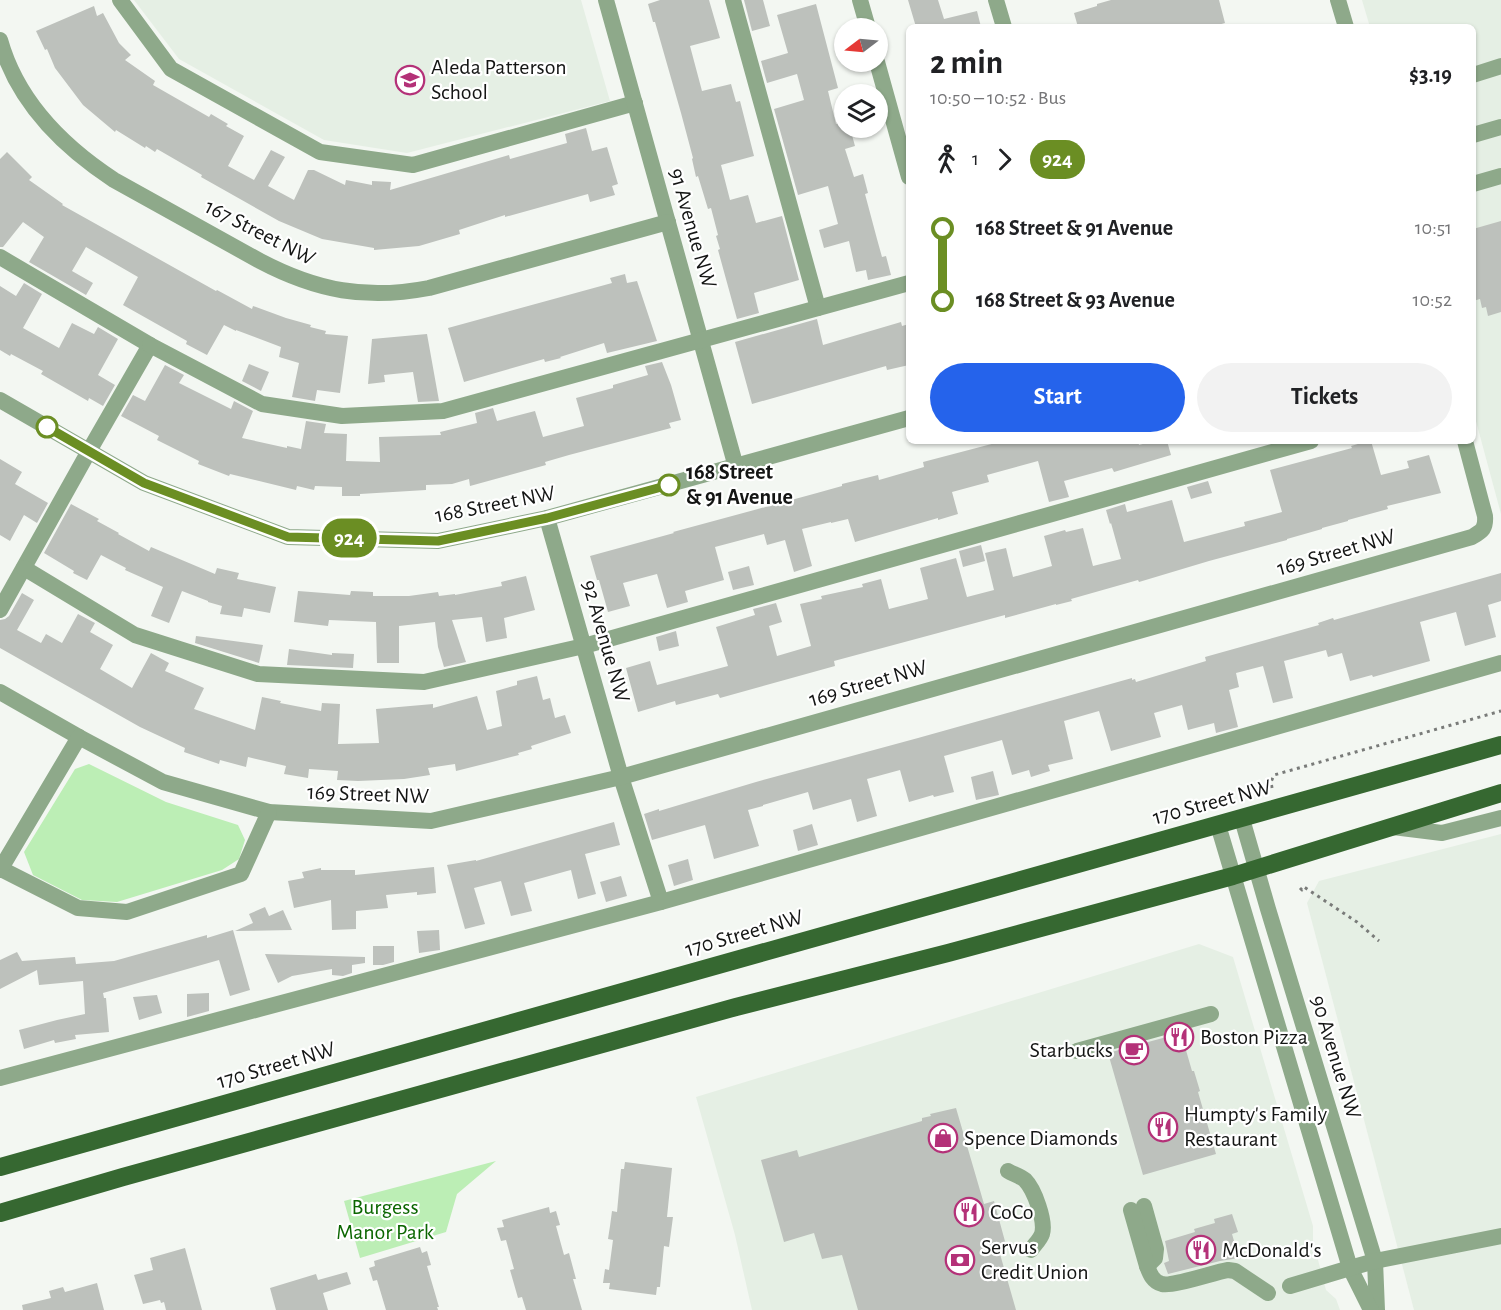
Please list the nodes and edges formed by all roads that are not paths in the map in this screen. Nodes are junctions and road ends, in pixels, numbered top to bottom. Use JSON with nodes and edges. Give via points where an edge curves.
{"nodes":[{"id":1,"x":120,"y":0,"type":"edge"},
{"id":2,"x":606,"y":0,"type":"edge"},
{"id":3,"x":733,"y":0,"type":"edge"},
{"id":4,"x":860,"y":0,"type":"edge"},
{"id":5,"x":996,"y":0,"type":"edge"},
{"id":6,"x":1338,"y":0,"type":"edge"},
{"id":7,"x":865,"y":18,"type":"edge"},
{"id":8,"x":1003,"y":24,"type":"edge"},
{"id":9,"x":1345,"y":24,"type":"edge"},
{"id":10,"x":0,"y":40,"type":"edge"},
{"id":11,"x":1501,"y":66,"type":"edge"},
{"id":12,"x":880,"y":72,"type":"edge"},
{"id":13,"x":1476,"y":74,"type":"edge"},
{"id":14,"x":635,"y":103,"type":"junction"},
{"id":15,"x":1501,"y":127,"type":"edge"},
{"id":16,"x":1476,"y":134,"type":"edge"},
{"id":17,"x":906,"y":166,"type":"edge"},
{"id":18,"x":1501,"y":176,"type":"edge"},
{"id":19,"x":1476,"y":183,"type":"edge"},
{"id":20,"x":668,"y":222,"type":"junction"},
{"id":21,"x":0,"y":257,"type":"edge"},
{"id":22,"x":906,"y":284,"type":"edge"},
{"id":23,"x":818,"y":308,"type":"junction"},
{"id":24,"x":701,"y":340,"type":"junction"},
{"id":25,"x":150,"y":345,"type":"junction"},
{"id":26,"x":0,"y":400,"type":"edge"},
{"id":27,"x":906,"y":419,"type":"edge"},
{"id":28,"x":1300,"y":444,"type":"edge"},
{"id":29,"x":1466,"y":444,"type":"edge"},
{"id":30,"x":88,"y":451,"type":"junction"},
{"id":31,"x":736,"y":467,"type":"junction"},
{"id":32,"x":547,"y":518,"type":"junction"},
{"id":33,"x":1493,"y":525,"type":"edge"},
{"id":34,"x":24,"y":568,"type":"junction"},
{"id":35,"x":0,"y":610,"type":"edge"},
{"id":36,"x":584,"y":646,"type":"junction"},
{"id":37,"x":1501,"y":663,"type":"edge"},
{"id":38,"x":0,"y":692,"type":"edge"},
{"id":39,"x":79,"y":737,"type":"junction"},
{"id":40,"x":1501,"y":745,"type":"edge"},
{"id":41,"x":621,"y":777,"type":"junction"},
{"id":42,"x":1501,"y":793,"type":"edge"},
{"id":43,"x":269,"y":812,"type":"junction"},
{"id":44,"x":1501,"y":818,"type":"edge"},
{"id":45,"x":1242,"y":819,"type":"junction"},
{"id":46,"x":1218,"y":825,"type":"junction"},
{"id":47,"x":1393,"y":827,"type":"junction"},
{"id":48,"x":0,"y":870,"type":"edge"},
{"id":49,"x":1257,"y":870,"type":"junction"},
{"id":50,"x":1233,"y":876,"type":"junction"},
{"id":51,"x":661,"y":902,"type":"junction"},
{"id":52,"x":1211,"y":1014,"type":"dead end"},
{"id":53,"x":1077,"y":1052,"type":"dead end"},
{"id":54,"x":0,"y":1078,"type":"edge"},
{"id":55,"x":0,"y":1167,"type":"edge"},
{"id":56,"x":1008,"y":1172,"type":"dead end"},
{"id":57,"x":1138,"y":1208,"type":"dead end"},
{"id":58,"x":0,"y":1213,"type":"edge"},
{"id":59,"x":1501,"y":1236,"type":"edge"},
{"id":60,"x":1031,"y":1250,"type":"dead end"},
{"id":61,"x":1375,"y":1261,"type":"junction"},
{"id":62,"x":1350,"y":1268,"type":"junction"},
{"id":63,"x":1290,"y":1287,"type":"dead end"},
{"id":64,"x":1268,"y":1293,"type":"dead end"},
{"id":65,"x":1371,"y":1310,"type":"edge"},
{"id":66,"x":1377,"y":1310,"type":"edge"}],
"edges":[{"from":1,"to":14,"type":"street","via":[[171,69],[320,152],[413,165]]},
{"from":2,"to":14,"type":"street","name":"91 Avenue NW"},
{"from":3,"to":23,"type":"street"},
{"from":4,"to":7,"type":"street"},
{"from":5,"to":8,"type":"street"},
{"from":6,"to":9,"type":"street"},
{"from":10,"to":20,"type":"street","name":"167 Street NW","via":[[30,103],[76,153],[100,171],[278,271],[310,284],[387,294],[429,288]]},
{"from":11,"to":13,"type":"street"},
{"from":12,"to":17,"type":"street"},
{"from":14,"to":20,"type":"street","name":"91 Avenue NW"},
{"from":15,"to":16,"type":"street"},
{"from":18,"to":19,"type":"street"},
{"from":20,"to":24,"type":"street","name":"91 Avenue NW"},
{"from":21,"to":25,"type":"street"},
{"from":22,"to":23,"type":"street"},
{"from":23,"to":24,"type":"street"},
{"from":24,"to":25,"type":"street","via":[[443,411],[342,416],[262,404]]},
{"from":24,"to":31,"type":"street","name":"91 Avenue NW"},
{"from":25,"to":30,"type":"street"},
{"from":26,"to":30,"type":"street","name":"168 Street NW"},
{"from":27,"to":31,"type":"street","name":"168 Street NW"},
{"from":28,"to":36,"type":"street"},
{"from":29,"to":33,"type":"street","via":[[1483,507]]},
{"from":30,"to":32,"type":"street","name":"168 Street NW","via":[[144,483],[288,537],[438,541]]},
{"from":30,"to":34,"type":"street"},
{"from":31,"to":32,"type":"street","name":"168 Street NW"},
{"from":32,"to":36,"type":"street","name":"92 Avenue NW"},
{"from":33,"to":41,"type":"street","name":"169 Street NW","via":[[1472,537]]},
{"from":34,"to":35,"type":"street"},
{"from":34,"to":36,"type":"street","via":[[135,635],[258,674],[424,681]]},
{"from":36,"to":41,"type":"street","name":"92 Avenue NW"},
{"from":37,"to":51,"type":"street"},
{"from":38,"to":39,"type":"street","name":"169 Street NW"},
{"from":39,"to":43,"type":"street","name":"169 Street NW","via":[[164,782]]},
{"from":39,"to":48,"type":"street"},
{"from":40,"to":45,"type":"main road","name":"170 Street NW"},
{"from":41,"to":43,"type":"street","name":"169 Street NW","via":[[431,821]]},
{"from":41,"to":51,"type":"street","name":"92 Avenue NW"},
{"from":42,"to":47,"type":"main road"},
{"from":43,"to":48,"type":"street","via":[[241,874],[127,912],[78,908]]},
{"from":44,"to":47,"type":"street","via":[[1442,833]]},
{"from":45,"to":46,"type":"main road","name":"170 Street NW"},
{"from":45,"to":49,"type":"street","name":"90 Avenue NW"},
{"from":46,"to":50,"type":"street","name":"90 Avenue NW"},
{"from":46,"to":55,"type":"main road","name":"170 Street NW"},
{"from":47,"to":49,"type":"main road"},
{"from":49,"to":50,"type":"main road"},
{"from":49,"to":61,"type":"street","name":"90 Avenue NW"},
{"from":50,"to":58,"type":"main road","via":[[736,1007]]},
{"from":50,"to":62,"type":"street","name":"90 Avenue NW"},
{"from":51,"to":54,"type":"street"},
{"from":52,"to":53,"type":"street"},
{"from":56,"to":60,"type":"street","via":[[1023,1178],[1034,1193],[1042,1229]]},
{"from":57,"to":64,"type":"street","via":[[1147,1266],[1156,1281],[1167,1284],[1228,1270]]},
{"from":59,"to":61,"type":"street"},
{"from":61,"to":62,"type":"street"},
{"from":61,"to":66,"type":"street","name":"90 Avenue NW"},
{"from":62,"to":63,"type":"street"},
{"from":62,"to":65,"type":"street","name":"90 Avenue NW"}]}
